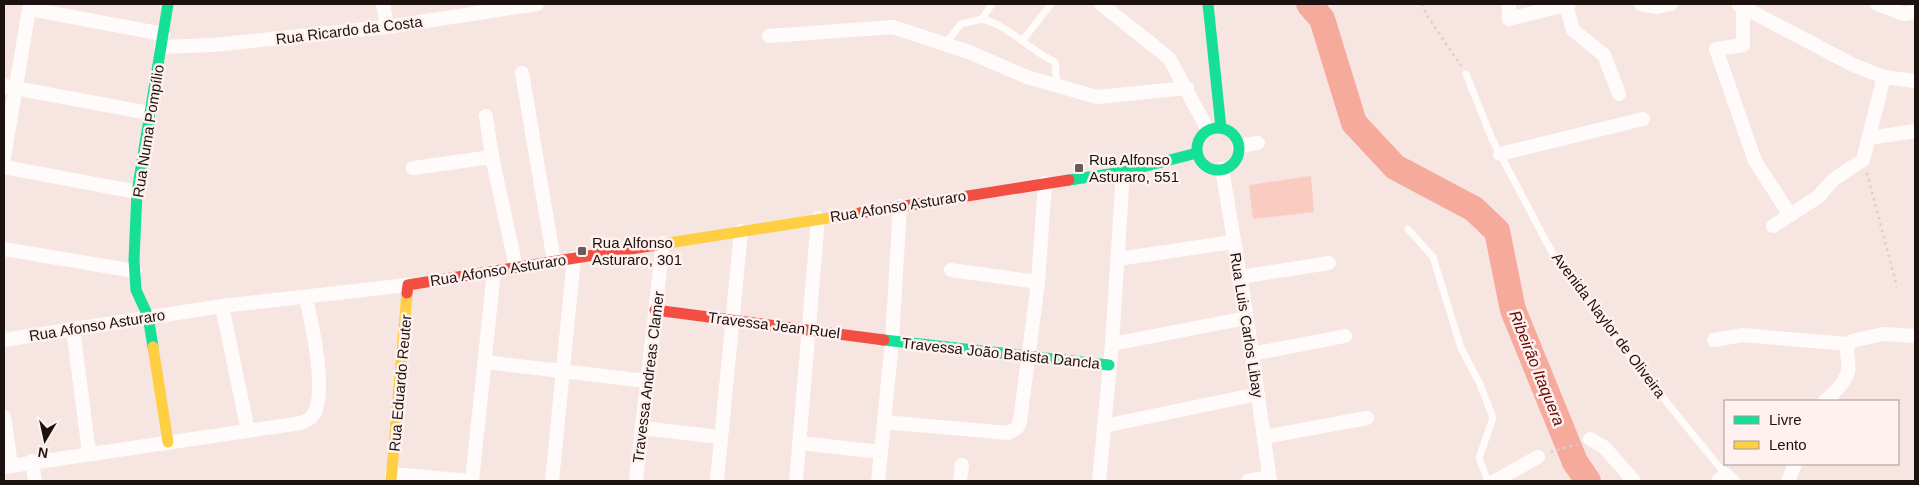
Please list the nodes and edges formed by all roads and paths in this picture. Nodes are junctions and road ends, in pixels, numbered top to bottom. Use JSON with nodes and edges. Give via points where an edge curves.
{"nodes":[{"id":1,"x":168,"y":4,"type":"edge"},
{"id":2,"x":383,"y":4,"type":"edge"},
{"id":3,"x":536,"y":4,"type":"edge"},
{"id":4,"x":992,"y":4,"type":"edge"},
{"id":5,"x":1052,"y":4,"type":"edge"},
{"id":6,"x":1101,"y":4,"type":"edge"},
{"id":7,"x":1208,"y":4,"type":"edge"},
{"id":8,"x":1422,"y":4,"type":"edge"},
{"id":9,"x":1508,"y":4,"type":"edge"},
{"id":10,"x":1568,"y":4,"type":"edge"},
{"id":11,"x":1641,"y":4,"type":"edge"},
{"id":12,"x":1671,"y":4,"type":"edge"},
{"id":13,"x":1876,"y":4,"type":"edge"},
{"id":14,"x":30,"y":6,"type":"edge"},
{"id":15,"x":1740,"y":6,"type":"edge"},
{"id":16,"x":1915,"y":12,"type":"edge"},
{"id":17,"x":982,"y":19,"type":"junction"},
{"id":18,"x":387,"y":27,"type":"junction"},
{"id":19,"x":769,"y":36,"type":"dead end"},
{"id":20,"x":162,"y":40,"type":"junction"},
{"id":21,"x":1022,"y":42,"type":"junction"},
{"id":22,"x":946,"y":44,"type":"junction"},
{"id":23,"x":522,"y":73,"type":"dead end"},
{"id":24,"x":1466,"y":74,"type":"joint"},
{"id":25,"x":1884,"y":77,"type":"junction"},
{"id":26,"x":1915,"y":81,"type":"edge"},
{"id":27,"x":1058,"y":85,"type":"junction"},
{"id":28,"x":9,"y":87,"type":"edge"},
{"id":29,"x":1186,"y":88,"type":"junction"},
{"id":30,"x":1619,"y":94,"type":"dead end"},
{"id":31,"x":149,"y":113,"type":"junction"},
{"id":32,"x":486,"y":116,"type":"dead end"},
{"id":33,"x":1643,"y":119,"type":"dead end"},
{"id":34,"x":1214,"y":129,"type":"junction"},
{"id":35,"x":1915,"y":131,"type":"edge"},
{"id":36,"x":1868,"y":138,"type":"junction"},
{"id":37,"x":1258,"y":143,"type":"dead end"},
{"id":38,"x":1239,"y":146,"type":"junction"},
{"id":39,"x":1197,"y":153,"type":"junction"},
{"id":40,"x":1500,"y":154,"type":"junction"},
{"id":41,"x":4,"y":157,"type":"edge"},
{"id":42,"x":492,"y":157,"type":"junction"},
{"id":43,"x":1863,"y":160,"type":"junction"},
{"id":44,"x":4,"y":166,"type":"edge"},
{"id":45,"x":412,"y":168,"type":"dead end"},
{"id":46,"x":1222,"y":169,"type":"junction"},
{"id":47,"x":1122,"y":172,"type":"junction"},
{"id":48,"x":1045,"y":183,"type":"junction"},
{"id":49,"x":137,"y":192,"type":"junction"},
{"id":50,"x":900,"y":206,"type":"junction"},
{"id":51,"x":1790,"y":215,"type":"junction"},
{"id":52,"x":818,"y":218,"type":"junction"},
{"id":53,"x":1773,"y":226,"type":"dead end"},
{"id":54,"x":1408,"y":229,"type":"dead end"},
{"id":55,"x":741,"y":231,"type":"junction"},
{"id":56,"x":1233,"y":242,"type":"junction"},
{"id":57,"x":663,"y":243,"type":"junction"},
{"id":58,"x":4,"y":248,"type":"edge"},
{"id":59,"x":574,"y":258,"type":"junction"},
{"id":60,"x":1118,"y":259,"type":"junction"},
{"id":61,"x":554,"y":261,"type":"junction"},
{"id":62,"x":1328,"y":262,"type":"dead end"},
{"id":63,"x":516,"y":267,"type":"junction"},
{"id":64,"x":951,"y":270,"type":"dead end"},
{"id":65,"x":135,"y":271,"type":"junction"},
{"id":66,"x":494,"y":271,"type":"junction"},
{"id":67,"x":1240,"y":277,"type":"junction"},
{"id":68,"x":1038,"y":282,"type":"junction"},
{"id":69,"x":408,"y":285,"type":"junction"},
{"id":70,"x":1897,"y":287,"type":"dead end"},
{"id":71,"x":306,"y":298,"type":"junction"},
{"id":72,"x":222,"y":306,"type":"junction"},
{"id":73,"x":655,"y":310,"type":"junction"},
{"id":74,"x":148,"y":316,"type":"junction"},
{"id":75,"x":1247,"y":318,"type":"junction"},
{"id":76,"x":732,"y":320,"type":"junction"},
{"id":77,"x":811,"y":328,"type":"junction"},
{"id":78,"x":73,"y":329,"type":"junction"},
{"id":79,"x":1345,"y":336,"type":"dead end"},
{"id":80,"x":1915,"y":336,"type":"edge"},
{"id":81,"x":4,"y":340,"type":"edge"},
{"id":82,"x":1714,"y":340,"type":"dead end"},
{"id":83,"x":892,"y":341,"type":"junction"},
{"id":84,"x":1112,"y":344,"type":"junction"},
{"id":85,"x":1848,"y":344,"type":"junction"},
{"id":86,"x":1252,"y":354,"type":"junction"},
{"id":87,"x":1030,"y":356,"type":"junction"},
{"id":88,"x":485,"y":362,"type":"junction"},
{"id":89,"x":1109,"y":365,"type":"junction"},
{"id":90,"x":562,"y":371,"type":"junction"},
{"id":91,"x":646,"y":381,"type":"junction"},
{"id":92,"x":1258,"y":394,"type":"junction"},
{"id":93,"x":1826,"y":400,"type":"edge"},
{"id":94,"x":4,"y":417,"type":"edge"},
{"id":95,"x":1367,"y":418,"type":"dead end"},
{"id":96,"x":884,"y":422,"type":"junction"},
{"id":97,"x":1104,"y":426,"type":"junction"},
{"id":98,"x":642,"y":428,"type":"junction"},
{"id":99,"x":248,"y":431,"type":"junction"},
{"id":100,"x":721,"y":437,"type":"junction"},
{"id":101,"x":1264,"y":437,"type":"junction"},
{"id":102,"x":1590,"y":439,"type":"joint"},
{"id":103,"x":168,"y":442,"type":"junction"},
{"id":104,"x":800,"y":443,"type":"junction"},
{"id":105,"x":881,"y":452,"type":"junction"},
{"id":106,"x":90,"y":453,"type":"junction"},
{"id":107,"x":1538,"y":456,"type":"joint"},
{"id":108,"x":32,"y":461,"type":"junction"},
{"id":109,"x":962,"y":465,"type":"dead end"},
{"id":110,"x":1795,"y":465,"type":"edge"},
{"id":111,"x":7,"y":466,"type":"edge"},
{"id":112,"x":392,"y":478,"type":"edge"},
{"id":113,"x":1269,"y":479,"type":"edge"},
{"id":114,"x":1725,"y":479,"type":"edge"},
{"id":115,"x":35,"y":481,"type":"edge"},
{"id":116,"x":471,"y":481,"type":"edge"},
{"id":117,"x":552,"y":481,"type":"edge"},
{"id":118,"x":636,"y":481,"type":"edge"},
{"id":119,"x":717,"y":481,"type":"edge"},
{"id":120,"x":796,"y":481,"type":"edge"},
{"id":121,"x":878,"y":481,"type":"edge"},
{"id":122,"x":960,"y":481,"type":"edge"},
{"id":123,"x":1099,"y":481,"type":"edge"},
{"id":124,"x":1248,"y":481,"type":"edge"},
{"id":125,"x":1488,"y":481,"type":"edge"},
{"id":126,"x":1496,"y":481,"type":"edge"},
{"id":127,"x":1634,"y":481,"type":"edge"},
{"id":128,"x":1788,"y":481,"type":"edge"}],
"edges":[{"from":1,"to":20,"type":"street","name":"Rua Numa Pompílio"},
{"from":2,"to":18,"type":"street"},
{"from":3,"to":18,"type":"street","name":"Rua Ricardo da Costa"},
{"from":4,"to":17,"type":"lane"},
{"from":5,"to":21,"type":"lane"},
{"from":6,"to":29,"type":"street","via":[[1169,58]]},
{"from":7,"to":34,"type":"street"},
{"from":8,"to":24,"type":"path"},
{"from":9,"to":10,"type":"street","via":[[1509,19]]},
{"from":10,"to":30,"type":"street","via":[[1573,30],[1604,55]]},
{"from":11,"to":12,"type":"street","via":[[1657,7]]},
{"from":13,"to":16,"type":"street","via":[[1904,14]]},
{"from":14,"to":20,"type":"street","name":"Rua Ricardo da Costa"},
{"from":14,"to":28,"type":"street"},
{"from":15,"to":25,"type":"street","via":[[1854,65]]},
{"from":15,"to":51,"type":"street","via":[[1743,45],[1716,49],[1755,161]]},
{"from":17,"to":21,"type":"lane","via":[[996,22]]},
{"from":17,"to":22,"type":"lane","via":[[961,24]]},
{"from":18,"to":20,"type":"street","name":"Rua Ricardo da Costa","via":[[204,46]]},
{"from":19,"to":22,"type":"street","via":[[894,27]]},
{"from":20,"to":31,"type":"street","name":"Rua Numa Pompílio"},
{"from":21,"to":27,"type":"lane","via":[[1055,62]]},
{"from":22,"to":27,"type":"street"},
{"from":23,"to":61,"type":"street"},
{"from":24,"to":40,"type":"lane","name":"Avenida Naylor de Oliveira"},
{"from":25,"to":26,"type":"street"},
{"from":25,"to":36,"type":"street"},
{"from":27,"to":29,"type":"street","via":[[1097,97]]},
{"from":28,"to":31,"type":"street"},
{"from":28,"to":41,"type":"street"},
{"from":29,"to":34,"type":"street"},
{"from":31,"to":49,"type":"street","name":"Rua Numa Pompílio"},
{"from":32,"to":42,"type":"street"},
{"from":33,"to":40,"type":"street"},
{"from":34,"to":38,"type":"street","via":[[1233,134]]},
{"from":34,"to":39,"type":"street","via":[[1198,140]]},
{"from":35,"to":36,"type":"street"},
{"from":36,"to":43,"type":"street"},
{"from":37,"to":38,"type":"street"},
{"from":38,"to":46,"type":"street","via":[[1235,161]]},
{"from":39,"to":46,"type":"street","via":[[1209,168]]},
{"from":39,"to":47,"type":"street","name":"Rua Afonso Asturaro"},
{"from":40,"to":114,"type":"lane","name":"Avenida Naylor de Oliveira","via":[[1556,258]]},
{"from":42,"to":45,"type":"street"},
{"from":42,"to":63,"type":"street"},
{"from":43,"to":51,"type":"street"},
{"from":43,"to":70,"type":"path"},
{"from":44,"to":49,"type":"street"},
{"from":46,"to":56,"type":"street","name":"Rua Luis Carlos Libay"},
{"from":47,"to":48,"type":"street","name":"Rua Afonso Asturaro"},
{"from":47,"to":60,"type":"street"},
{"from":48,"to":50,"type":"street","name":"Rua Afonso Asturaro"},
{"from":48,"to":68,"type":"street"},
{"from":49,"to":65,"type":"street","name":"Rua Numa Pompílio"},
{"from":50,"to":52,"type":"street","name":"Rua Afonso Asturaro"},
{"from":50,"to":83,"type":"street"},
{"from":51,"to":53,"type":"street"},
{"from":52,"to":55,"type":"street","name":"Rua Afonso Asturaro"},
{"from":52,"to":77,"type":"street"},
{"from":54,"to":125,"type":"lane","via":[[1433,257],[1461,348],[1493,418],[1479,458]]},
{"from":55,"to":57,"type":"street","name":"Rua Afonso Asturaro"},
{"from":55,"to":76,"type":"street"},
{"from":56,"to":60,"type":"street"},
{"from":56,"to":67,"type":"street","name":"Rua Luis Carlos Libay"},
{"from":57,"to":59,"type":"street","name":"Rua Afonso Asturaro"},
{"from":57,"to":73,"type":"street","name":"Travessa Andreas Clamer"},
{"from":58,"to":65,"type":"street"},
{"from":59,"to":61,"type":"street","name":"Rua Afonso Asturaro"},
{"from":59,"to":90,"type":"street"},
{"from":60,"to":84,"type":"street"},
{"from":61,"to":63,"type":"street","name":"Rua Afonso Asturaro"},
{"from":62,"to":67,"type":"street"},
{"from":63,"to":66,"type":"street","name":"Rua Afonso Asturaro"},
{"from":64,"to":68,"type":"street"},
{"from":65,"to":74,"type":"street","name":"Rua Numa Pompílio","via":[[136,290]]},
{"from":66,"to":69,"type":"street","name":"Rua Afonso Asturaro"},
{"from":66,"to":88,"type":"street"},
{"from":67,"to":75,"type":"street","name":"Rua Luis Carlos Libay"},
{"from":68,"to":87,"type":"street"},
{"from":69,"to":71,"type":"street","name":"Rua Afonso Asturaro"},
{"from":69,"to":112,"type":"street","name":"Rua Eduardo Reuter"},
{"from":71,"to":72,"type":"street","name":"Rua Afonso Asturaro"},
{"from":71,"to":99,"type":"street","via":[[318,374],[314,414],[301,423]]},
{"from":72,"to":74,"type":"street","name":"Rua Afonso Asturaro"},
{"from":72,"to":99,"type":"street"},
{"from":73,"to":76,"type":"street","name":"Travessa Jean Ruel"},
{"from":73,"to":91,"type":"street","name":"Travessa Andreas Clamer"},
{"from":74,"to":78,"type":"street","name":"Rua Afonso Asturaro"},
{"from":74,"to":103,"type":"street","name":"Rua Numa Pompílio"},
{"from":75,"to":84,"type":"street"},
{"from":75,"to":86,"type":"street","name":"Rua Luis Carlos Libay"},
{"from":76,"to":77,"type":"street","name":"Travessa Jean Ruel"},
{"from":76,"to":100,"type":"street"},
{"from":77,"to":83,"type":"street","name":"Travessa Jean Ruel"},
{"from":77,"to":104,"type":"street"},
{"from":78,"to":81,"type":"street","name":"Rua Afonso Asturaro"},
{"from":78,"to":106,"type":"street"},
{"from":79,"to":86,"type":"street"},
{"from":80,"to":85,"type":"street","via":[[1872,335]]},
{"from":82,"to":85,"type":"street","via":[[1743,334]]},
{"from":83,"to":87,"type":"street","name":"Travessa João Batista Dancla"},
{"from":83,"to":96,"type":"street"},
{"from":84,"to":89,"type":"street"},
{"from":85,"to":93,"type":"street","via":[[1848,370],[1840,387]]},
{"from":86,"to":92,"type":"street","name":"Rua Luis Carlos Libay"},
{"from":87,"to":89,"type":"street","name":"Travessa João Batista Dancla"},
{"from":87,"to":96,"type":"street","via":[[1020,421],[1017,428],[1008,433]]},
{"from":88,"to":90,"type":"street"},
{"from":88,"to":116,"type":"street"},
{"from":89,"to":97,"type":"street"},
{"from":90,"to":91,"type":"street"},
{"from":90,"to":117,"type":"street"},
{"from":91,"to":98,"type":"street","name":"Travessa Andreas Clamer"},
{"from":92,"to":97,"type":"street"},
{"from":92,"to":101,"type":"street","name":"Rua Luis Carlos Libay"},
{"from":94,"to":111,"type":"street"},
{"from":95,"to":101,"type":"street"},
{"from":96,"to":105,"type":"street"},
{"from":97,"to":123,"type":"street"},
{"from":98,"to":100,"type":"street"},
{"from":98,"to":118,"type":"street","name":"Travessa Andreas Clamer"},
{"from":99,"to":103,"type":"street"},
{"from":100,"to":119,"type":"street"},
{"from":101,"to":113,"type":"street","name":"Rua Luis Carlos Libay"},
{"from":102,"to":107,"type":"path"},
{"from":102,"to":127,"type":"street","via":[[1604,447]]},
{"from":103,"to":106,"type":"street"},
{"from":104,"to":105,"type":"street"},
{"from":104,"to":120,"type":"street"},
{"from":105,"to":121,"type":"street"},
{"from":106,"to":108,"type":"street"},
{"from":107,"to":126,"type":"street"},
{"from":108,"to":111,"type":"street"},
{"from":108,"to":115,"type":"street"},
{"from":109,"to":122,"type":"street"},
{"from":110,"to":128,"type":"street"},
{"from":112,"to":116,"type":"street"},
{"from":113,"to":124,"type":"street"}]}
